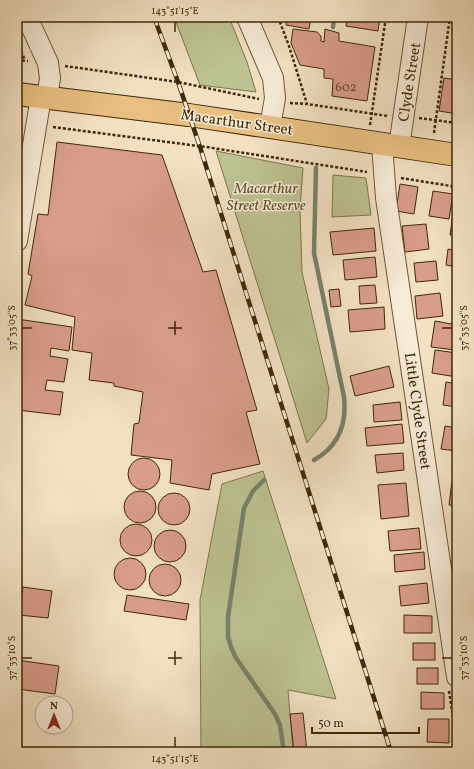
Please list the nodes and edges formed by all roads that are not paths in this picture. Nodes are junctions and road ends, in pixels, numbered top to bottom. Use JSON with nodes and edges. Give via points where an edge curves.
{"nodes":[{"id":1,"x":27,"y":17,"type":"edge"},
{"id":2,"x":247,"y":17,"type":"edge"},
{"id":3,"x":418,"y":17,"type":"edge"},
{"id":4,"x":17,"y":94,"type":"edge"},
{"id":5,"x":44,"y":98,"type":"junction"},
{"id":6,"x":270,"y":127,"type":"junction"},
{"id":7,"x":390,"y":146,"type":"junction"},
{"id":8,"x":457,"y":155,"type":"edge"},
{"id":9,"x":17,"y":241,"type":"edge"},
{"id":10,"x":457,"y":677,"type":"edge"}],
"edges":[{"from":1,"to":5,"type":"street","via":[[48,63],[50,78]]},
{"from":2,"to":6,"type":"street","via":[[273,78],[275,102]]},
{"from":3,"to":7,"type":"street","name":"Clyde Street"},
{"from":4,"to":5,"type":"main road","name":"Macarthur Street"},
{"from":5,"to":6,"type":"main road","name":"Macarthur Street"},
{"from":5,"to":9,"type":"street","via":[[36,125]]},
{"from":6,"to":7,"type":"main road","name":"Macarthur Street"},
{"from":7,"to":8,"type":"main road","name":"Macarthur Street"},
{"from":7,"to":10,"type":"street","name":"Little Clyde Street","via":[[390,176],[386,198]]}]}
